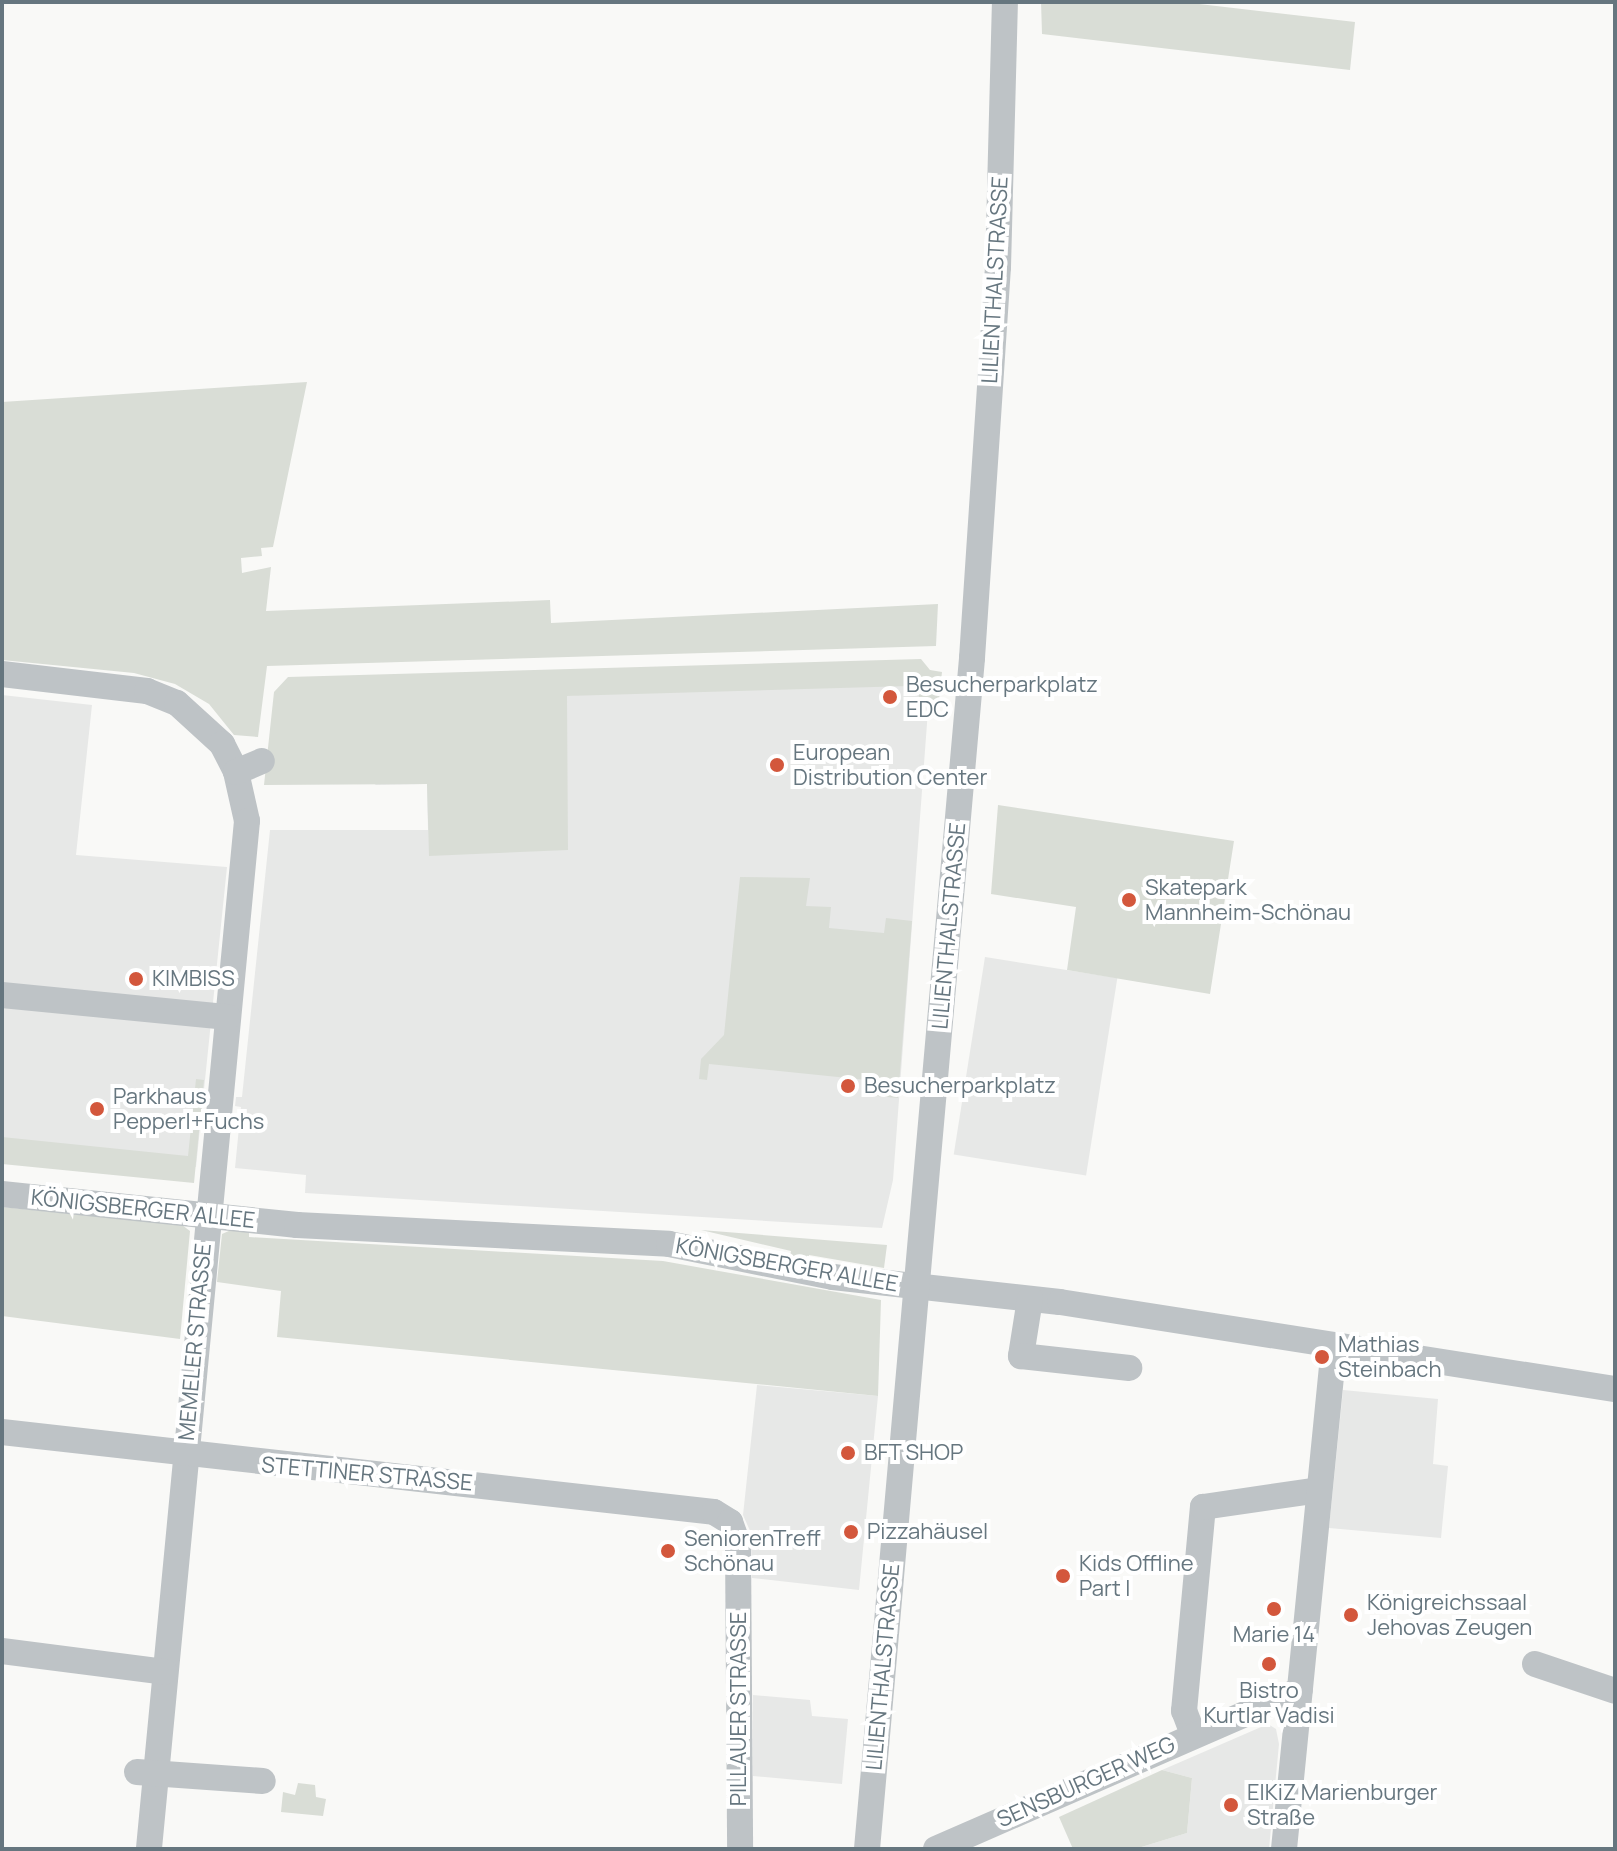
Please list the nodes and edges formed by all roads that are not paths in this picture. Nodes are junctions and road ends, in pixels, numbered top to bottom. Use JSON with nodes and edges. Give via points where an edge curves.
{"nodes":[{"id":1,"x":1005,"y":2,"type":"edge"},
{"id":2,"x":2,"y":674,"type":"edge"},
{"id":3,"x":262,"y":761,"type":"dead end"},
{"id":4,"x":236,"y":772,"type":"junction"},
{"id":5,"x":2,"y":995,"type":"edge"},
{"id":6,"x":228,"y":1017,"type":"junction"},
{"id":7,"x":2,"y":1194,"type":"edge"},
{"id":8,"x":207,"y":1217,"type":"junction"},
{"id":9,"x":918,"y":1287,"type":"junction"},
{"id":10,"x":1030,"y":1299,"type":"junction"},
{"id":11,"x":1334,"y":1346,"type":"junction"},
{"id":12,"x":1129,"y":1368,"type":"dead end"},
{"id":13,"x":1615,"y":1389,"type":"edge"},
{"id":14,"x":2,"y":1432,"type":"edge"},
{"id":15,"x":185,"y":1456,"type":"junction"},
{"id":16,"x":1319,"y":1490,"type":"junction"},
{"id":17,"x":730,"y":1522,"type":"joint"},
{"id":18,"x":2,"y":1651,"type":"edge"},
{"id":19,"x":1535,"y":1664,"type":"dead end"},
{"id":20,"x":165,"y":1672,"type":"junction"},
{"id":21,"x":1300,"y":1690,"type":"junction"},
{"id":22,"x":1615,"y":1691,"type":"edge"},
{"id":23,"x":1193,"y":1734,"type":"junction"},
{"id":24,"x":146,"y":1772,"type":"junction"},
{"id":25,"x":263,"y":1781,"type":"dead end"},
{"id":26,"x":149,"y":1849,"type":"edge"},
{"id":27,"x":740,"y":1849,"type":"edge"},
{"id":28,"x":867,"y":1849,"type":"edge"},
{"id":29,"x":936,"y":1849,"type":"edge"},
{"id":30,"x":1284,"y":1849,"type":"edge"}],
"edges":[{"from":1,"to":9,"type":"street","name":"LILIENTHALSTRASSE","via":[[986,463]]},
{"from":2,"to":4,"type":"street","name":"MEMELER STRASSE","via":[[147,691],[177,703],[222,744]]},
{"from":3,"to":4,"type":"street"},
{"from":4,"to":6,"type":"street","name":"MEMELER STRASSE","via":[[247,821]]},
{"from":5,"to":6,"type":"street"},
{"from":6,"to":8,"type":"street","name":"MEMELER STRASSE"},
{"from":7,"to":8,"type":"street","name":"KÖNIGSBERGER ALLEE"},
{"from":8,"to":9,"type":"street","name":"KÖNIGSBERGER ALLEE","via":[[669,1244],[833,1277]]},
{"from":8,"to":15,"type":"street","name":"MEMELER STRASSE"},
{"from":9,"to":10,"type":"street","name":"KÖNIGSBERGER ALLEE"},
{"from":9,"to":28,"type":"street","name":"LILIENTHALSTRASSE"},
{"from":10,"to":11,"type":"street","name":"KÖNIGSBERGER ALLEE"},
{"from":10,"to":12,"type":"street","via":[[1021,1356]]},
{"from":11,"to":13,"type":"street","name":"KÖNIGSBERGER ALLEE"},
{"from":11,"to":16,"type":"street"},
{"from":14,"to":15,"type":"street","name":"STETTINER STRASSE"},
{"from":15,"to":17,"type":"street","name":"STETTINER STRASSE","via":[[695,1508]]},
{"from":15,"to":20,"type":"street","name":"MEMELER STRASSE"},
{"from":16,"to":21,"type":"street"},
{"from":16,"to":23,"type":"street","name":"SENSBURGER WEG","via":[[1203,1507],[1184,1711]]},
{"from":17,"to":27,"type":"street","name":"PILLAUER STRASSE","via":[[738,1544]]},
{"from":18,"to":20,"type":"street"},
{"from":19,"to":22,"type":"street"},
{"from":20,"to":24,"type":"street","name":"MEMELER STRASSE"},
{"from":21,"to":23,"type":"street","name":"SENSBURGER WEG"},
{"from":21,"to":30,"type":"street"},
{"from":23,"to":29,"type":"street","name":"SENSBURGER WEG"},
{"from":24,"to":25,"type":"street"},
{"from":24,"to":26,"type":"street","name":"MEMELER STRASSE"}]}
